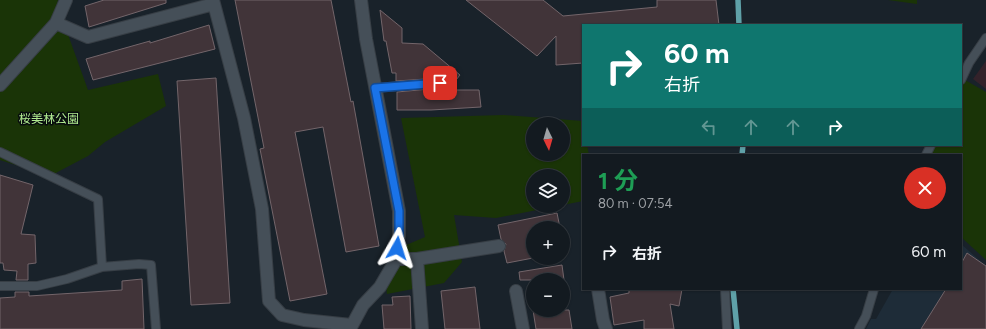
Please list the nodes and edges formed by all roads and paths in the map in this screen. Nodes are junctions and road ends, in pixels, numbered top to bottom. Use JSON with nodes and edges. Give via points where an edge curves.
{"nodes":[{"id":1,"x":66,"y":0,"type":"edge"},
{"id":2,"x":361,"y":0,"type":"edge"},
{"id":3,"x":213,"y":2,"type":"edge"},
{"id":4,"x":56,"y":23,"type":"junction"},
{"id":5,"x":986,"y":38,"type":"edge"},
{"id":6,"x":962,"y":78,"type":"edge"},
{"id":7,"x":440,"y":83,"type":"dead end"},
{"id":8,"x":0,"y":85,"type":"edge"},
{"id":9,"x":375,"y":88,"type":"junction"},
{"id":10,"x":0,"y":152,"type":"edge"},
{"id":11,"x":499,"y":246,"type":"dead end"},
{"id":12,"x":395,"y":259,"type":"junction"},
{"id":13,"x":417,"y":259,"type":"junction"},
{"id":14,"x":102,"y":267,"type":"junction"},
{"id":15,"x":0,"y":286,"type":"edge"},
{"id":16,"x":598,"y":290,"type":"edge"},
{"id":17,"x":725,"y":290,"type":"edge"},
{"id":18,"x":874,"y":290,"type":"edge"},
{"id":19,"x":516,"y":291,"type":"dead end"},
{"id":20,"x":350,"y":327,"type":"edge"},
{"id":21,"x":156,"y":329,"type":"edge"},
{"id":22,"x":422,"y":329,"type":"edge"},
{"id":23,"x":524,"y":329,"type":"edge"},
{"id":24,"x":606,"y":329,"type":"edge"},
{"id":25,"x":727,"y":329,"type":"edge"},
{"id":26,"x":859,"y":329,"type":"edge"}],
"edges":[{"from":1,"to":4,"type":"street"},
{"from":2,"to":9,"type":"street"},
{"from":3,"to":4,"type":"street","via":[[88,37]]},
{"from":3,"to":20,"type":"street","via":[[244,118],[262,209],[270,301],[282,315]]},
{"from":4,"to":8,"type":"street"},
{"from":5,"to":6,"type":"lane"},
{"from":7,"to":9,"type":"lane"},
{"from":9,"to":12,"type":"street","via":[[399,211],[399,236]]},
{"from":10,"to":14,"type":"lane","via":[[98,200]]},
{"from":11,"to":13,"type":"street"},
{"from":12,"to":13,"type":"street"},
{"from":12,"to":20,"type":"street","via":[[380,287],[363,305]]},
{"from":13,"to":22,"type":"street"},
{"from":14,"to":15,"type":"lane","via":[[38,286]]},
{"from":14,"to":21,"type":"lane","via":[[151,265]]},
{"from":16,"to":24,"type":"street"},
{"from":17,"to":25,"type":"lane"},
{"from":18,"to":26,"type":"lane"},
{"from":19,"to":23,"type":"street"}]}
